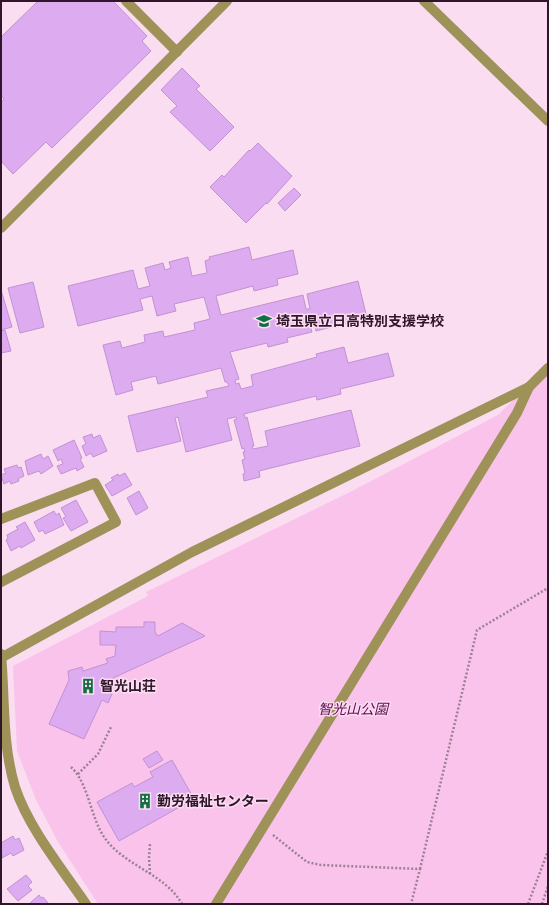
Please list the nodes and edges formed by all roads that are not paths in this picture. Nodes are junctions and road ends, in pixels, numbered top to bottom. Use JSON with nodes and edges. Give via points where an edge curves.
{"nodes":[{"id":1,"x":126,"y":1,"type":"edge"},
{"id":2,"x":227,"y":1,"type":"edge"},
{"id":3,"x":424,"y":1,"type":"edge"},
{"id":4,"x":177,"y":52,"type":"junction"},
{"id":5,"x":548,"y":122,"type":"edge"},
{"id":6,"x":1,"y":228,"type":"edge"},
{"id":7,"x":548,"y":368,"type":"edge"},
{"id":8,"x":529,"y":387,"type":"junction"},
{"id":9,"x":1,"y":519,"type":"edge"},
{"id":10,"x":1,"y":582,"type":"edge"},
{"id":11,"x":1,"y":654,"type":"edge"},
{"id":12,"x":1,"y":658,"type":"edge"},
{"id":13,"x":2,"y":687,"type":"edge"},
{"id":14,"x":3,"y":738,"type":"edge"},
{"id":15,"x":86,"y":904,"type":"edge"},
{"id":16,"x":216,"y":904,"type":"edge"}],
"edges":[{"from":1,"to":4,"type":"street"},
{"from":2,"to":4,"type":"street"},
{"from":3,"to":5,"type":"street"},
{"from":4,"to":6,"type":"street"},
{"from":7,"to":8,"type":"street"},
{"from":8,"to":12,"type":"street","via":[[192,552]]},
{"from":8,"to":16,"type":"street","via":[[517,413]]},
{"from":9,"to":10,"type":"street","via":[[95,483],[116,522]]},
{"from":11,"to":12,"type":"street"},
{"from":12,"to":13,"type":"street"},
{"from":13,"to":14,"type":"street"},
{"from":14,"to":15,"type":"street","via":[[14,782],[30,821]]}]}
